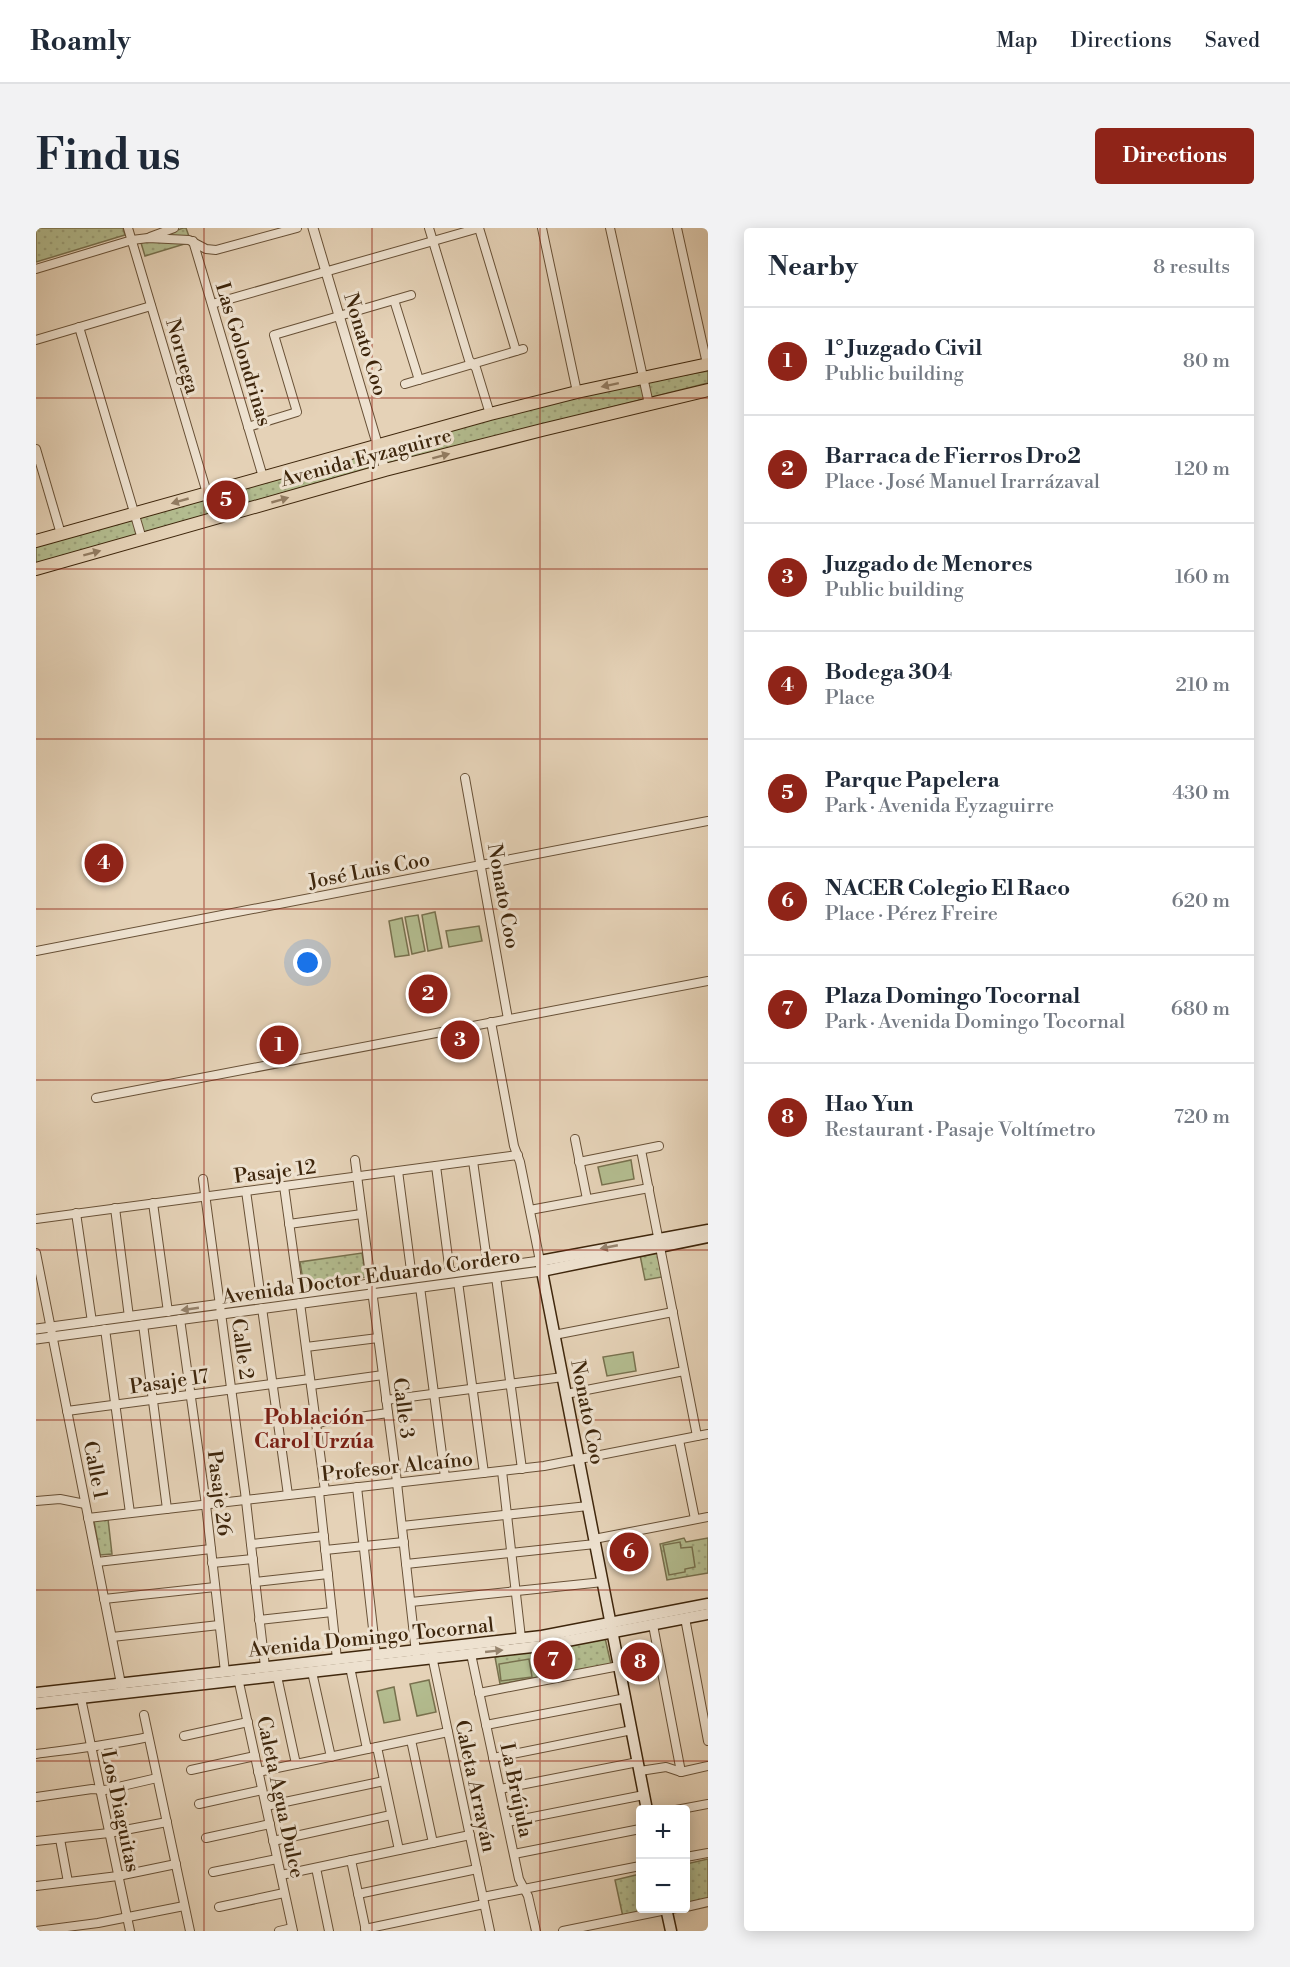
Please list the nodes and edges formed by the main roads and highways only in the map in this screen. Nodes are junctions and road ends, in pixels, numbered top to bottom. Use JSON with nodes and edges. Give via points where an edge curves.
{"nodes":[{"id":1,"x":707,"y":364,"type":"edge"},
{"id":2,"x":708,"y":390,"type":"edge"},
{"id":3,"x":36,"y":541,"type":"edge"},
{"id":4,"x":36,"y":568,"type":"edge"},
{"id":5,"x":708,"y":1230,"type":"edge"},
{"id":6,"x":708,"y":1237,"type":"edge"},
{"id":7,"x":659,"y":1243,"type":"junction"},
{"id":8,"x":541,"y":1266,"type":"joint"},
{"id":9,"x":708,"y":1604,"type":"edge"},
{"id":10,"x":708,"y":1614,"type":"edge"},
{"id":11,"x":612,"y":1628,"type":"junction"},
{"id":12,"x":431,"y":1653,"type":"junction"},
{"id":13,"x":417,"y":1655,"type":"junction"},
{"id":14,"x":238,"y":1675,"type":"junction"},
{"id":15,"x":122,"y":1688,"type":"junction"},
{"id":16,"x":36,"y":1693,"type":"edge"},
{"id":17,"x":36,"y":1703,"type":"edge"},
{"id":18,"x":646,"y":1805,"type":"edge"},
{"id":19,"x":670,"y":1913,"type":"edge"},
{"id":20,"x":671,"y":1931,"type":"edge"}],
"edges":[{"from":1,"to":3,"type":"main road","name":"Avenida Eyzaguirre","one_way":true,"via":[[490,414]]},
{"from":4,"to":2,"type":"main road","name":"Avenida Eyzaguirre","one_way":true,"via":[[385,470]]},
{"from":5,"to":7,"type":"main road","name":"Avenida Doctor Eduardo Cordero"},
{"from":6,"to":7,"type":"main road","name":"Avenida Doctor Eduardo Cordero"},
{"from":7,"to":8,"type":"main road","name":"Avenida Doctor Eduardo Cordero"},
{"from":8,"to":11,"type":"main road","name":"Nonato Coo"},
{"from":9,"to":11,"type":"main road","name":"Avenida Domingo Tocornal"},
{"from":10,"to":11,"type":"main road","name":"Avenida Domingo Tocornal"},
{"from":11,"to":12,"type":"main road","name":"Avenida Domingo Tocornal"},
{"from":12,"to":11,"type":"main road","name":"Avenida Domingo Tocornal","one_way":true,"via":[[471,1654],[541,1646]]},
{"from":11,"to":18,"type":"main road","name":"Nonato Coo"},
{"from":12,"to":13,"type":"main road","name":"Avenida Domingo Tocornal"},
{"from":13,"to":14,"type":"main road","name":"Avenida Domingo Tocornal","via":[[277,1676]]},
{"from":13,"to":14,"type":"main road","name":"Avenida Domingo Tocornal","via":[[376,1655],[265,1667]]},
{"from":14,"to":15,"type":"main road","name":"Avenida Domingo Tocornal"},
{"from":14,"to":15,"type":"main road","name":"Avenida Domingo Tocornal","via":[[225,1672]]},
{"from":15,"to":16,"type":"main road","name":"Avenida Domingo Tocornal"},
{"from":15,"to":17,"type":"main road","name":"Avenida Domingo Tocornal"},
{"from":19,"to":20,"type":"main road"}]}
